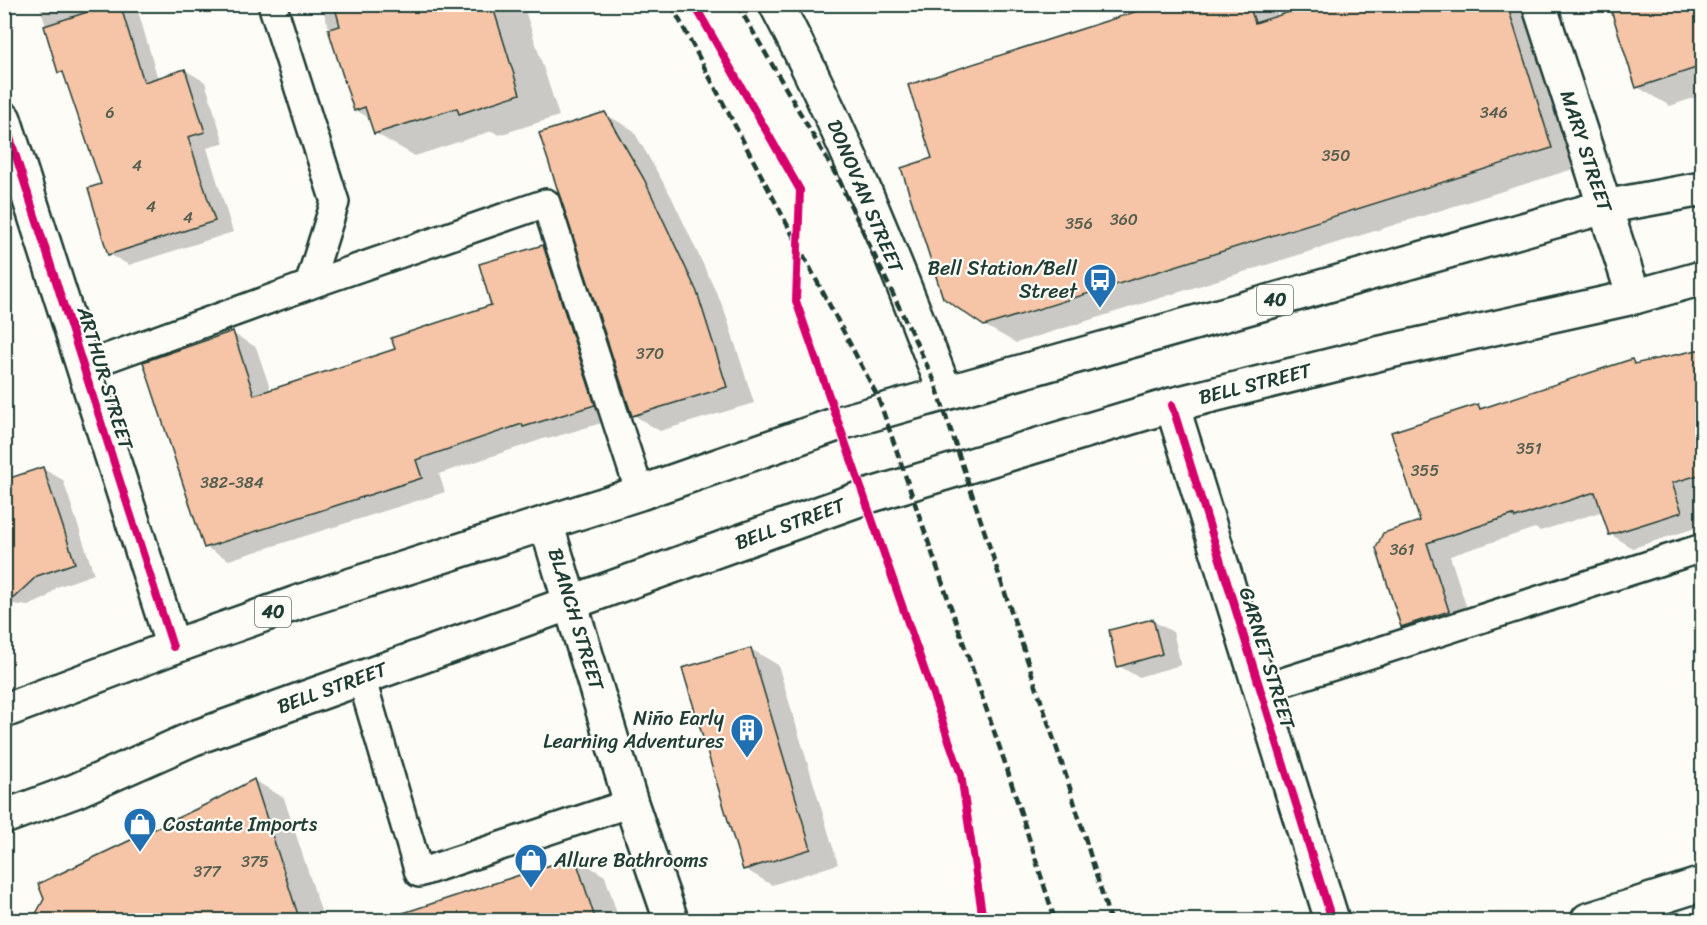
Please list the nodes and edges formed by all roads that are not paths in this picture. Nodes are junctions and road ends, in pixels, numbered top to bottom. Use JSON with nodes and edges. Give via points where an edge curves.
{"nodes":[{"id":1,"x":272,"y":4,"type":"edge"},
{"id":2,"x":776,"y":4,"type":"edge"},
{"id":3,"x":1539,"y":4,"type":"edge"},
{"id":4,"x":4,"y":119,"type":"edge"},
{"id":5,"x":1702,"y":189,"type":"edge"},
{"id":6,"x":1604,"y":207,"type":"junction"},
{"id":7,"x":1702,"y":278,"type":"edge"},
{"id":8,"x":309,"y":285,"type":"junction"},
{"id":9,"x":1634,"y":297,"type":"junction"},
{"id":10,"x":85,"y":366,"type":"junction"},
{"id":11,"x":945,"y":392,"type":"junction"},
{"id":12,"x":1172,"y":405,"type":"junction"},
{"id":13,"x":640,"y":493,"type":"junction"},
{"id":14,"x":546,"y":523,"type":"junction"},
{"id":15,"x":1702,"y":548,"type":"edge"},
{"id":16,"x":571,"y":603,"type":"junction"},
{"id":17,"x":173,"y":647,"type":"junction"},
{"id":18,"x":361,"y":677,"type":"junction"},
{"id":19,"x":1258,"y":690,"type":"junction"},
{"id":20,"x":4,"y":711,"type":"edge"},
{"id":21,"x":631,"y":803,"type":"junction"},
{"id":22,"x":4,"y":817,"type":"edge"},
{"id":23,"x":1702,"y":884,"type":"edge"},
{"id":24,"x":671,"y":921,"type":"edge"},
{"id":25,"x":1332,"y":921,"type":"edge"},
{"id":26,"x":1588,"y":921,"type":"edge"}],
"edges":[{"from":1,"to":8,"type":"lane","via":[[334,202]]},
{"from":2,"to":11,"type":"main road","name":"DONOVAN STREET","via":[[878,222]]},
{"from":3,"to":6,"type":"main road","name":"MARY STREET"},
{"from":4,"to":10,"type":"main road","name":"ARTHUR STREET"},
{"from":5,"to":6,"type":"main road","number":"40"},
{"from":6,"to":9,"type":"main road","name":"MARY STREET"},
{"from":6,"to":11,"type":"main road","number":"40"},
{"from":7,"to":9,"type":"main road","name":"BELL STREET"},
{"from":8,"to":10,"type":"lane"},
{"from":8,"to":13,"type":"lane","via":[[546,203]]},
{"from":9,"to":12,"type":"main road","name":"BELL STREET","via":[[1381,353]]},
{"from":10,"to":17,"type":"main road","name":"ARTHUR STREET","via":[[150,584]]},
{"from":11,"to":13,"type":"main road","number":"40","via":[[840,423]]},
{"from":12,"to":16,"type":"main road","name":"BELL STREET","via":[[865,497]]},
{"from":12,"to":19,"type":"main road","name":"GARNET STREET"},
{"from":13,"to":14,"type":"main road","number":"40"},
{"from":14,"to":16,"type":"main road","name":"BLANCH STREET"},
{"from":14,"to":17,"type":"main road","number":"40"},
{"from":15,"to":19,"type":"lane"},
{"from":16,"to":18,"type":"main road","name":"BELL STREET"},
{"from":16,"to":21,"type":"main road","name":"BLANCH STREET"},
{"from":17,"to":20,"type":"main road","number":"40"},
{"from":18,"to":21,"type":"lane","via":[[419,873]]},
{"from":18,"to":22,"type":"main road","name":"BELL STREET","via":[[194,738],[75,791]]},
{"from":19,"to":25,"type":"main road","name":"GARNET STREET"},
{"from":21,"to":24,"type":"main road","name":"BLANCH STREET"},
{"from":23,"to":26,"type":"main road"}]}
